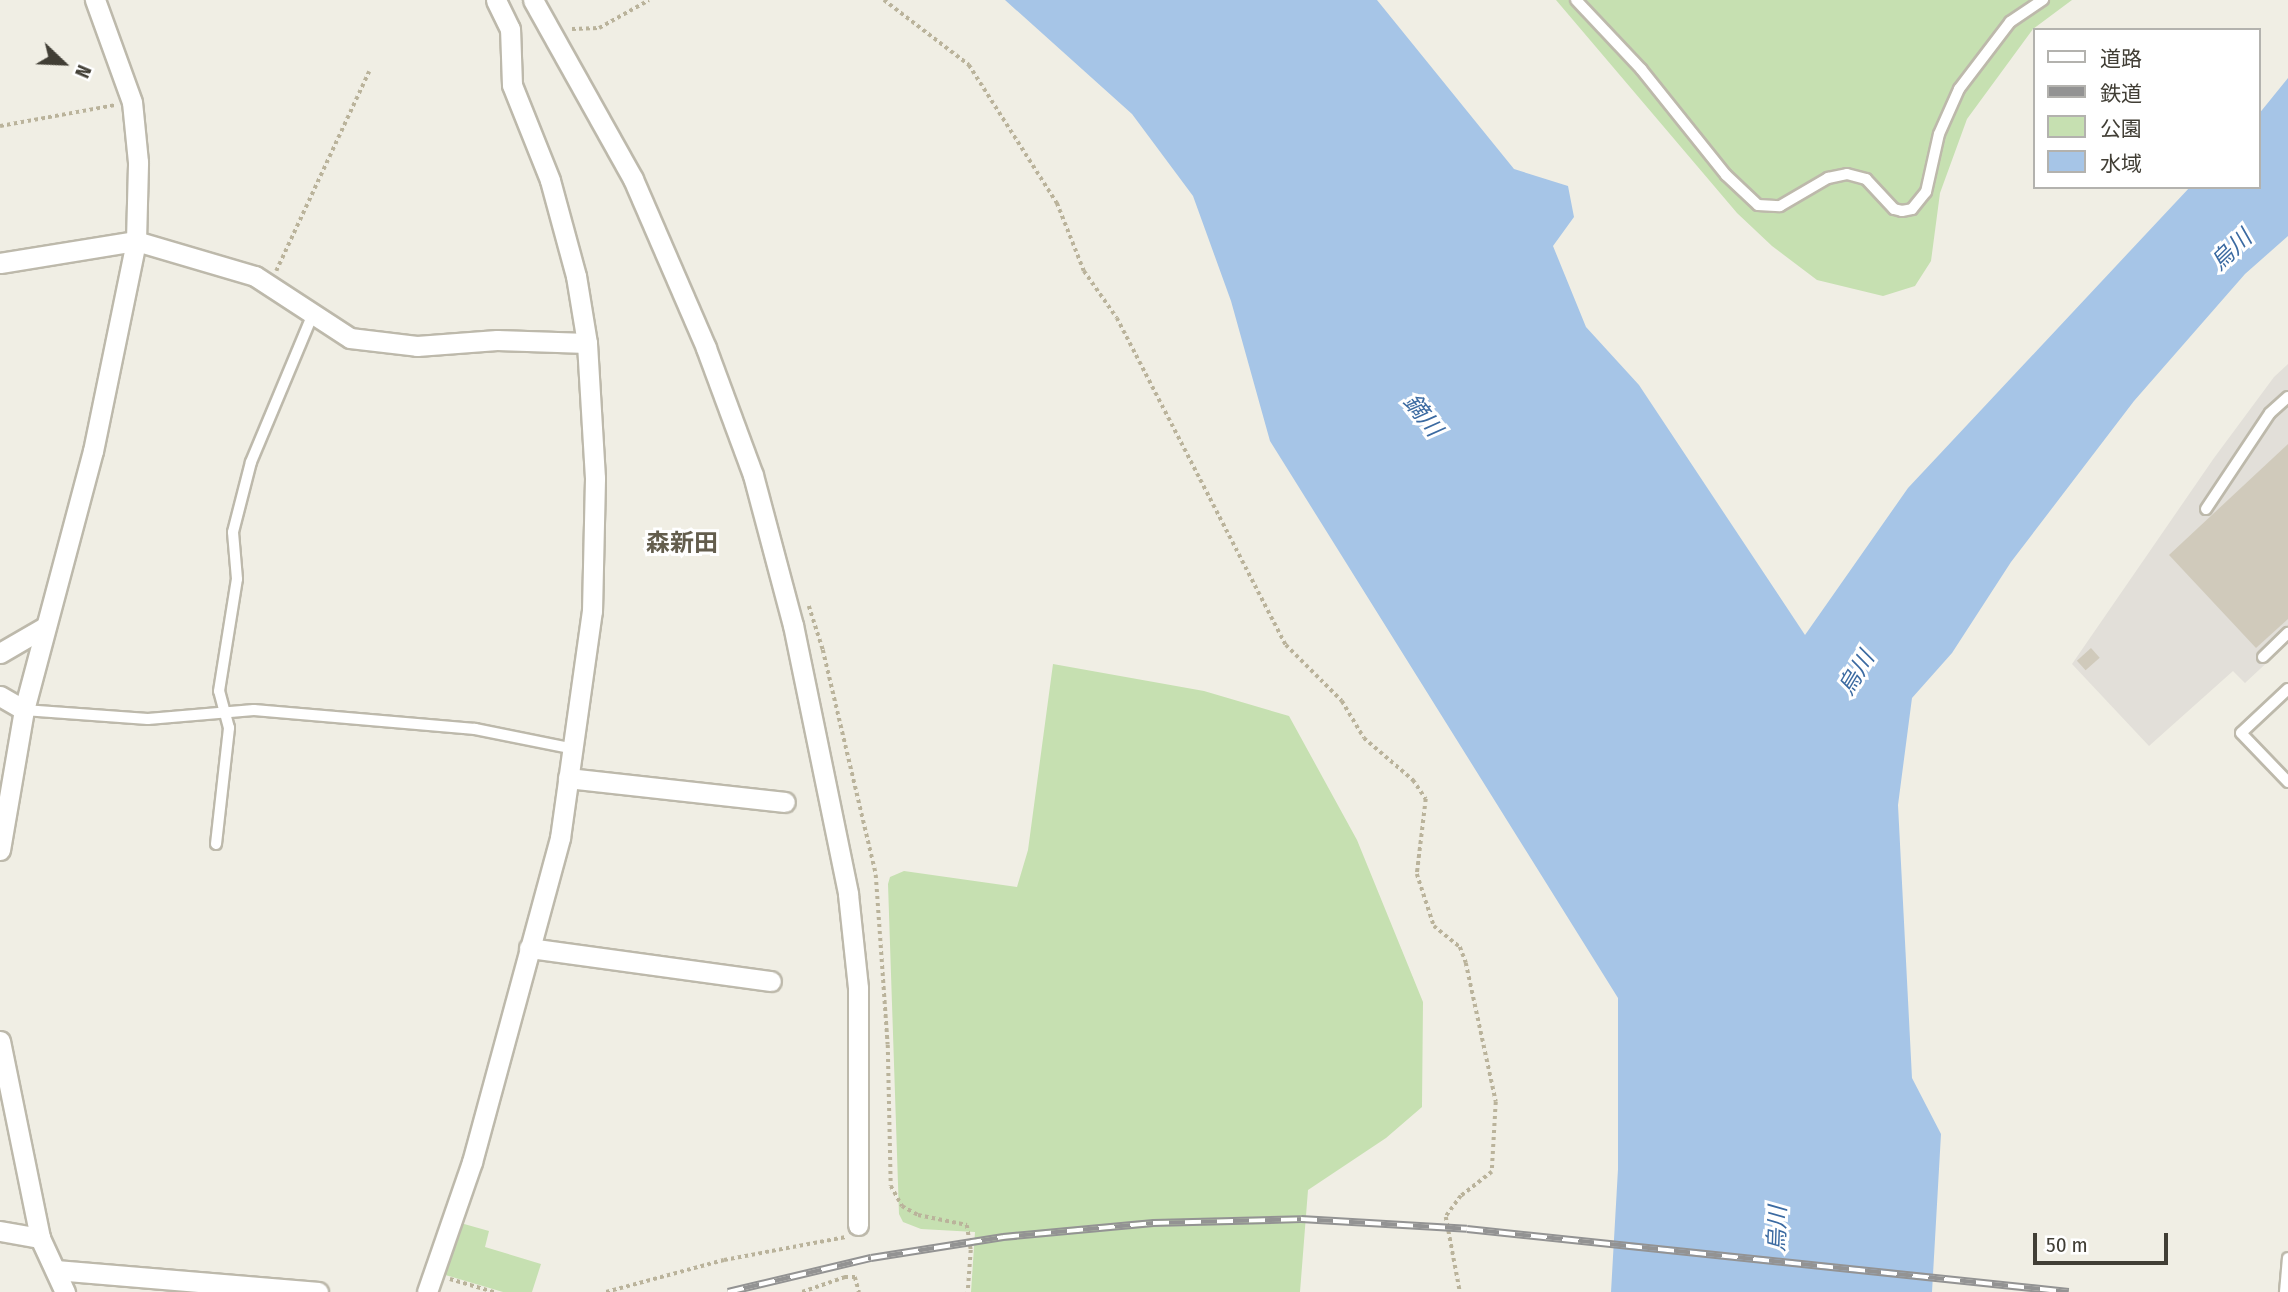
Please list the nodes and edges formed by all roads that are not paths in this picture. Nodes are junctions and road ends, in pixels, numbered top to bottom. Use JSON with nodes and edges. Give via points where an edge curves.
{"nodes":[{"id":1,"x":95,"y":0,"type":"edge"},
{"id":2,"x":496,"y":0,"type":"edge"},
{"id":3,"x":533,"y":0,"type":"edge"},
{"id":4,"x":1576,"y":0,"type":"edge"},
{"id":5,"x":2043,"y":0,"type":"edge"},
{"id":6,"x":136,"y":241,"type":"junction"},
{"id":7,"x":0,"y":263,"type":"edge"},
{"id":8,"x":313,"y":314,"type":"junction"},
{"id":9,"x":587,"y":343,"type":"junction"},
{"id":10,"x":2288,"y":397,"type":"edge"},
{"id":11,"x":2206,"y":509,"type":"dead end"},
{"id":12,"x":43,"y":628,"type":"junction"},
{"id":13,"x":2288,"y":633,"type":"edge"},
{"id":14,"x":0,"y":653,"type":"edge"},
{"id":15,"x":2263,"y":657,"type":"dead end"},
{"id":16,"x":2288,"y":689,"type":"edge"},
{"id":17,"x":0,"y":696,"type":"edge"},
{"id":18,"x":24,"y":710,"type":"junction"},
{"id":19,"x":222,"y":713,"type":"junction"},
{"id":20,"x":575,"y":749,"type":"junction"},
{"id":21,"x":568,"y":778,"type":"junction"},
{"id":22,"x":2288,"y":782,"type":"edge"},
{"id":23,"x":785,"y":802,"type":"dead end"},
{"id":24,"x":216,"y":845,"type":"dead end"},
{"id":25,"x":0,"y":850,"type":"edge"},
{"id":26,"x":529,"y":948,"type":"junction"},
{"id":27,"x":771,"y":981,"type":"dead end"},
{"id":28,"x":0,"y":1041,"type":"edge"},
{"id":29,"x":858,"y":1225,"type":"road end"},
{"id":30,"x":0,"y":1231,"type":"edge"},
{"id":31,"x":40,"y":1238,"type":"junction"},
{"id":32,"x":2288,"y":1258,"type":"edge"},
{"id":33,"x":57,"y":1270,"type":"junction"},
{"id":34,"x":431,"y":1283,"type":"edge"},
{"id":35,"x":65,"y":1292,"type":"edge"},
{"id":36,"x":318,"y":1292,"type":"edge"},
{"id":37,"x":2285,"y":1292,"type":"edge"}],
"edges":[{"from":1,"to":6,"type":"street","via":[[132,102],[138,162]]},
{"from":2,"to":9,"type":"street","via":[[510,29],[512,85],[550,180],[576,276]]},
{"from":3,"to":29,"type":"street","via":[[633,179],[706,348],[753,475],[793,625],[848,894],[858,988]]},
{"from":4,"to":5,"type":"lane","via":[[1750,200],[1764,208],[1780,206],[1828,178],[1847,174],[1866,179],[1894,209],[1902,211],[1912,209],[1926,192],[1939,134],[1959,89],[2010,22]]},
{"from":6,"to":7,"type":"street"},
{"from":6,"to":8,"type":"street","via":[[256,276]]},
{"from":6,"to":12,"type":"street","via":[[93,451]]},
{"from":8,"to":9,"type":"street","via":[[349,338],[417,346],[497,340]]},
{"from":8,"to":19,"type":"lane","via":[[251,462],[233,532],[237,579],[219,691]]},
{"from":9,"to":20,"type":"street","via":[[595,478],[592,611]]},
{"from":10,"to":11,"type":"lane","via":[[2270,413]]},
{"from":12,"to":14,"type":"street"},
{"from":12,"to":18,"type":"street"},
{"from":13,"to":15,"type":"lane"},
{"from":16,"to":22,"type":"lane","via":[[2241,733]]},
{"from":17,"to":18,"type":"street"},
{"from":18,"to":19,"type":"lane","via":[[148,719]]},
{"from":18,"to":25,"type":"street"},
{"from":19,"to":20,"type":"lane","via":[[254,710],[475,729]]},
{"from":19,"to":24,"type":"lane","via":[[229,729]]},
{"from":20,"to":21,"type":"street"},
{"from":21,"to":23,"type":"street"},
{"from":21,"to":26,"type":"street","via":[[560,838]]},
{"from":26,"to":27,"type":"street"},
{"from":26,"to":34,"type":"street","via":[[472,1162]]},
{"from":28,"to":31,"type":"street"},
{"from":30,"to":31,"type":"street"},
{"from":31,"to":33,"type":"street"},
{"from":32,"to":37,"type":"lane"},
{"from":33,"to":35,"type":"street"},
{"from":33,"to":36,"type":"street"}]}
